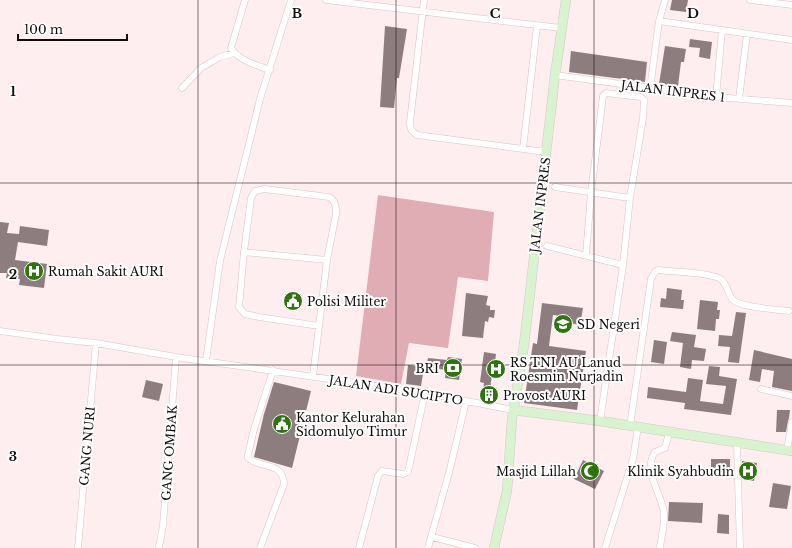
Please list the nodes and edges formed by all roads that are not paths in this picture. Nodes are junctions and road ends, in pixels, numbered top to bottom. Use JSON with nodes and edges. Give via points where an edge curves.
{"nodes":[{"id":1,"x":244,"y":0,"type":"edge"},
{"id":2,"x":291,"y":0,"type":"edge"},
{"id":3,"x":326,"y":0,"type":"edge"},
{"id":4,"x":424,"y":0,"type":"edge"},
{"id":5,"x":566,"y":0,"type":"edge"},
{"id":6,"x":665,"y":0,"type":"edge"},
{"id":7,"x":750,"y":0,"type":"edge"},
{"id":8,"x":792,"y":5,"type":"edge"},
{"id":9,"x":423,"y":12,"type":"junction"},
{"id":10,"x":659,"y":21,"type":"junction"},
{"id":11,"x":537,"y":26,"type":"junction"},
{"id":12,"x":561,"y":28,"type":"junction"},
{"id":13,"x":722,"y":30,"type":"junction"},
{"id":14,"x":747,"y":34,"type":"junction"},
{"id":15,"x":792,"y":40,"type":"edge"},
{"id":16,"x":234,"y":52,"type":"junction"},
{"id":17,"x":270,"y":70,"type":"junction"},
{"id":18,"x":555,"y":75,"type":"junction"},
{"id":19,"x":182,"y":88,"type":"dead end"},
{"id":20,"x":650,"y":89,"type":"junction"},
{"id":21,"x":716,"y":97,"type":"junction"},
{"id":22,"x":739,"y":99,"type":"junction"},
{"id":23,"x":792,"y":103,"type":"edge"},
{"id":24,"x":523,"y":149,"type":"junction"},
{"id":25,"x":546,"y":152,"type":"junction"},
{"id":26,"x":555,"y":187,"type":"dead end"},
{"id":27,"x":591,"y":193,"type":"junction"},
{"id":28,"x":630,"y":198,"type":"junction"},
{"id":29,"x":547,"y":246,"type":"dead end"},
{"id":30,"x":244,"y":252,"type":"junction"},
{"id":31,"x":586,"y":255,"type":"junction"},
{"id":32,"x":327,"y":260,"type":"junction"},
{"id":33,"x":623,"y":265,"type":"junction"},
{"id":34,"x":789,"y":310,"type":"dead end"},
{"id":35,"x":319,"y":326,"type":"junction"},
{"id":36,"x":0,"y":331,"type":"edge"},
{"id":37,"x":96,"y":343,"type":"junction"},
{"id":38,"x":176,"y":357,"type":"junction"},
{"id":39,"x":206,"y":361,"type":"junction"},
{"id":40,"x":273,"y":370,"type":"junction"},
{"id":41,"x":312,"y":376,"type":"junction"},
{"id":42,"x":761,"y":389,"type":"dead end"},
{"id":43,"x":425,"y":393,"type":"junction"},
{"id":44,"x":792,"y":396,"type":"edge"},
{"id":45,"x":466,"y":401,"type":"junction"},
{"id":46,"x":513,"y":410,"type":"junction"},
{"id":47,"x":600,"y":421,"type":"junction"},
{"id":48,"x":792,"y":422,"type":"edge"},
{"id":49,"x":634,"y":426,"type":"junction"},
{"id":50,"x":669,"y":433,"type":"junction"},
{"id":51,"x":737,"y":443,"type":"junction"},
{"id":52,"x":790,"y":451,"type":"edge"},
{"id":53,"x":432,"y":537,"type":"junction"},
{"id":54,"x":78,"y":548,"type":"edge"},
{"id":55,"x":159,"y":548,"type":"edge"},
{"id":56,"x":260,"y":548,"type":"edge"},
{"id":57,"x":359,"y":548,"type":"edge"},
{"id":58,"x":428,"y":548,"type":"edge"},
{"id":59,"x":475,"y":548,"type":"edge"},
{"id":60,"x":494,"y":548,"type":"edge"},
{"id":61,"x":605,"y":548,"type":"edge"},
{"id":62,"x":660,"y":548,"type":"edge"},
{"id":63,"x":740,"y":548,"type":"edge"}],
"edges":[{"from":1,"to":16,"type":"street","via":[[231,48]]},
{"from":2,"to":17,"type":"street"},
{"from":3,"to":9,"type":"street"},
{"from":4,"to":9,"type":"street"},
{"from":5,"to":12,"type":"main road","name":"JALAN INPRES"},
{"from":6,"to":10,"type":"street"},
{"from":7,"to":8,"type":"street"},
{"from":9,"to":11,"type":"street"},
{"from":9,"to":24,"type":"street","via":[[410,122],[412,132],[418,135]]},
{"from":10,"to":13,"type":"street"},
{"from":10,"to":20,"type":"street"},
{"from":11,"to":12,"type":"street"},
{"from":11,"to":24,"type":"street"},
{"from":12,"to":18,"type":"main road","name":"JALAN INPRES"},
{"from":13,"to":14,"type":"street"},
{"from":13,"to":21,"type":"street"},
{"from":14,"to":15,"type":"street"},
{"from":14,"to":22,"type":"street"},
{"from":16,"to":17,"type":"street","via":[[246,61]]},
{"from":16,"to":19,"type":"street","via":[[201,68]]},
{"from":17,"to":39,"type":"street","via":[[220,261]]},
{"from":18,"to":20,"type":"street","name":"JALAN INPRES 1"},
{"from":18,"to":25,"type":"main road","name":"JALAN INPRES"},
{"from":20,"to":21,"type":"street","name":"JALAN INPRES 1"},
{"from":21,"to":22,"type":"street","name":"JALAN INPRES 1"},
{"from":22,"to":23,"type":"street","name":"JALAN INPRES 1"},
{"from":24,"to":25,"type":"street"},
{"from":25,"to":46,"type":"main road","name":"JALAN INPRES","via":[[524,345]]},
{"from":26,"to":27,"type":"street"},
{"from":27,"to":28,"type":"street"},
{"from":27,"to":28,"type":"street","via":[[603,95],[606,92],[641,97],[644,100]]},
{"from":27,"to":31,"type":"street"},
{"from":28,"to":33,"type":"street"},
{"from":29,"to":31,"type":"street"},
{"from":30,"to":32,"type":"street"},
{"from":30,"to":32,"type":"street","via":[[251,198],[255,191],[264,189],[332,199],[336,206],[336,214]]},
{"from":30,"to":35,"type":"street","via":[[239,307],[245,314]]},
{"from":31,"to":33,"type":"street"},
{"from":32,"to":35,"type":"street"},
{"from":33,"to":47,"type":"street"},
{"from":34,"to":49,"type":"street","via":[[736,302],[731,298],[723,281],[714,276],[658,270],[655,272],[651,278]]},
{"from":35,"to":41,"type":"street"},
{"from":36,"to":37,"type":"street","name":"JALAN ADI SUCIPTO"},
{"from":37,"to":38,"type":"street","name":"JALAN ADI SUCIPTO"},
{"from":37,"to":54,"type":"street","name":"GANG NURI"},
{"from":38,"to":39,"type":"street","name":"JALAN ADI SUCIPTO"},
{"from":38,"to":55,"type":"street","name":"GANG OMBAK","via":[[164,518]]},
{"from":39,"to":40,"type":"street","name":"JALAN ADI SUCIPTO"},
{"from":40,"to":41,"type":"street","name":"JALAN ADI SUCIPTO"},
{"from":40,"to":56,"type":"street","via":[[254,429],[248,458],[278,470],[284,478],[284,484]]},
{"from":41,"to":43,"type":"street","name":"JALAN ADI SUCIPTO"},
{"from":42,"to":44,"type":"street"},
{"from":43,"to":45,"type":"street","name":"JALAN ADI SUCIPTO"},
{"from":43,"to":57,"type":"street","via":[[410,467],[406,473],[386,471],[378,476]]},
{"from":45,"to":46,"type":"street","name":"JALAN ADI SUCIPTO"},
{"from":45,"to":53,"type":"street"},
{"from":46,"to":47,"type":"main road","name":"JALAN ADI SUCIPTO"},
{"from":46,"to":60,"type":"main road","name":"JALAN INPRES","via":[[507,491]]},
{"from":47,"to":49,"type":"main road","name":"JALAN ADI SUCIPTO"},
{"from":48,"to":52,"type":"street"},
{"from":49,"to":50,"type":"main road","name":"JALAN ADI SUCIPTO"},
{"from":49,"to":61,"type":"street","via":[[633,459]]},
{"from":50,"to":51,"type":"main road","name":"JALAN ADI SUCIPTO"},
{"from":50,"to":62,"type":"street","via":[[665,448],[655,452],[652,460],[652,478],[664,515]]},
{"from":51,"to":52,"type":"main road","name":"JALAN ADI SUCIPTO"},
{"from":51,"to":63,"type":"street"},
{"from":53,"to":58,"type":"street"},
{"from":53,"to":59,"type":"street"}]}
